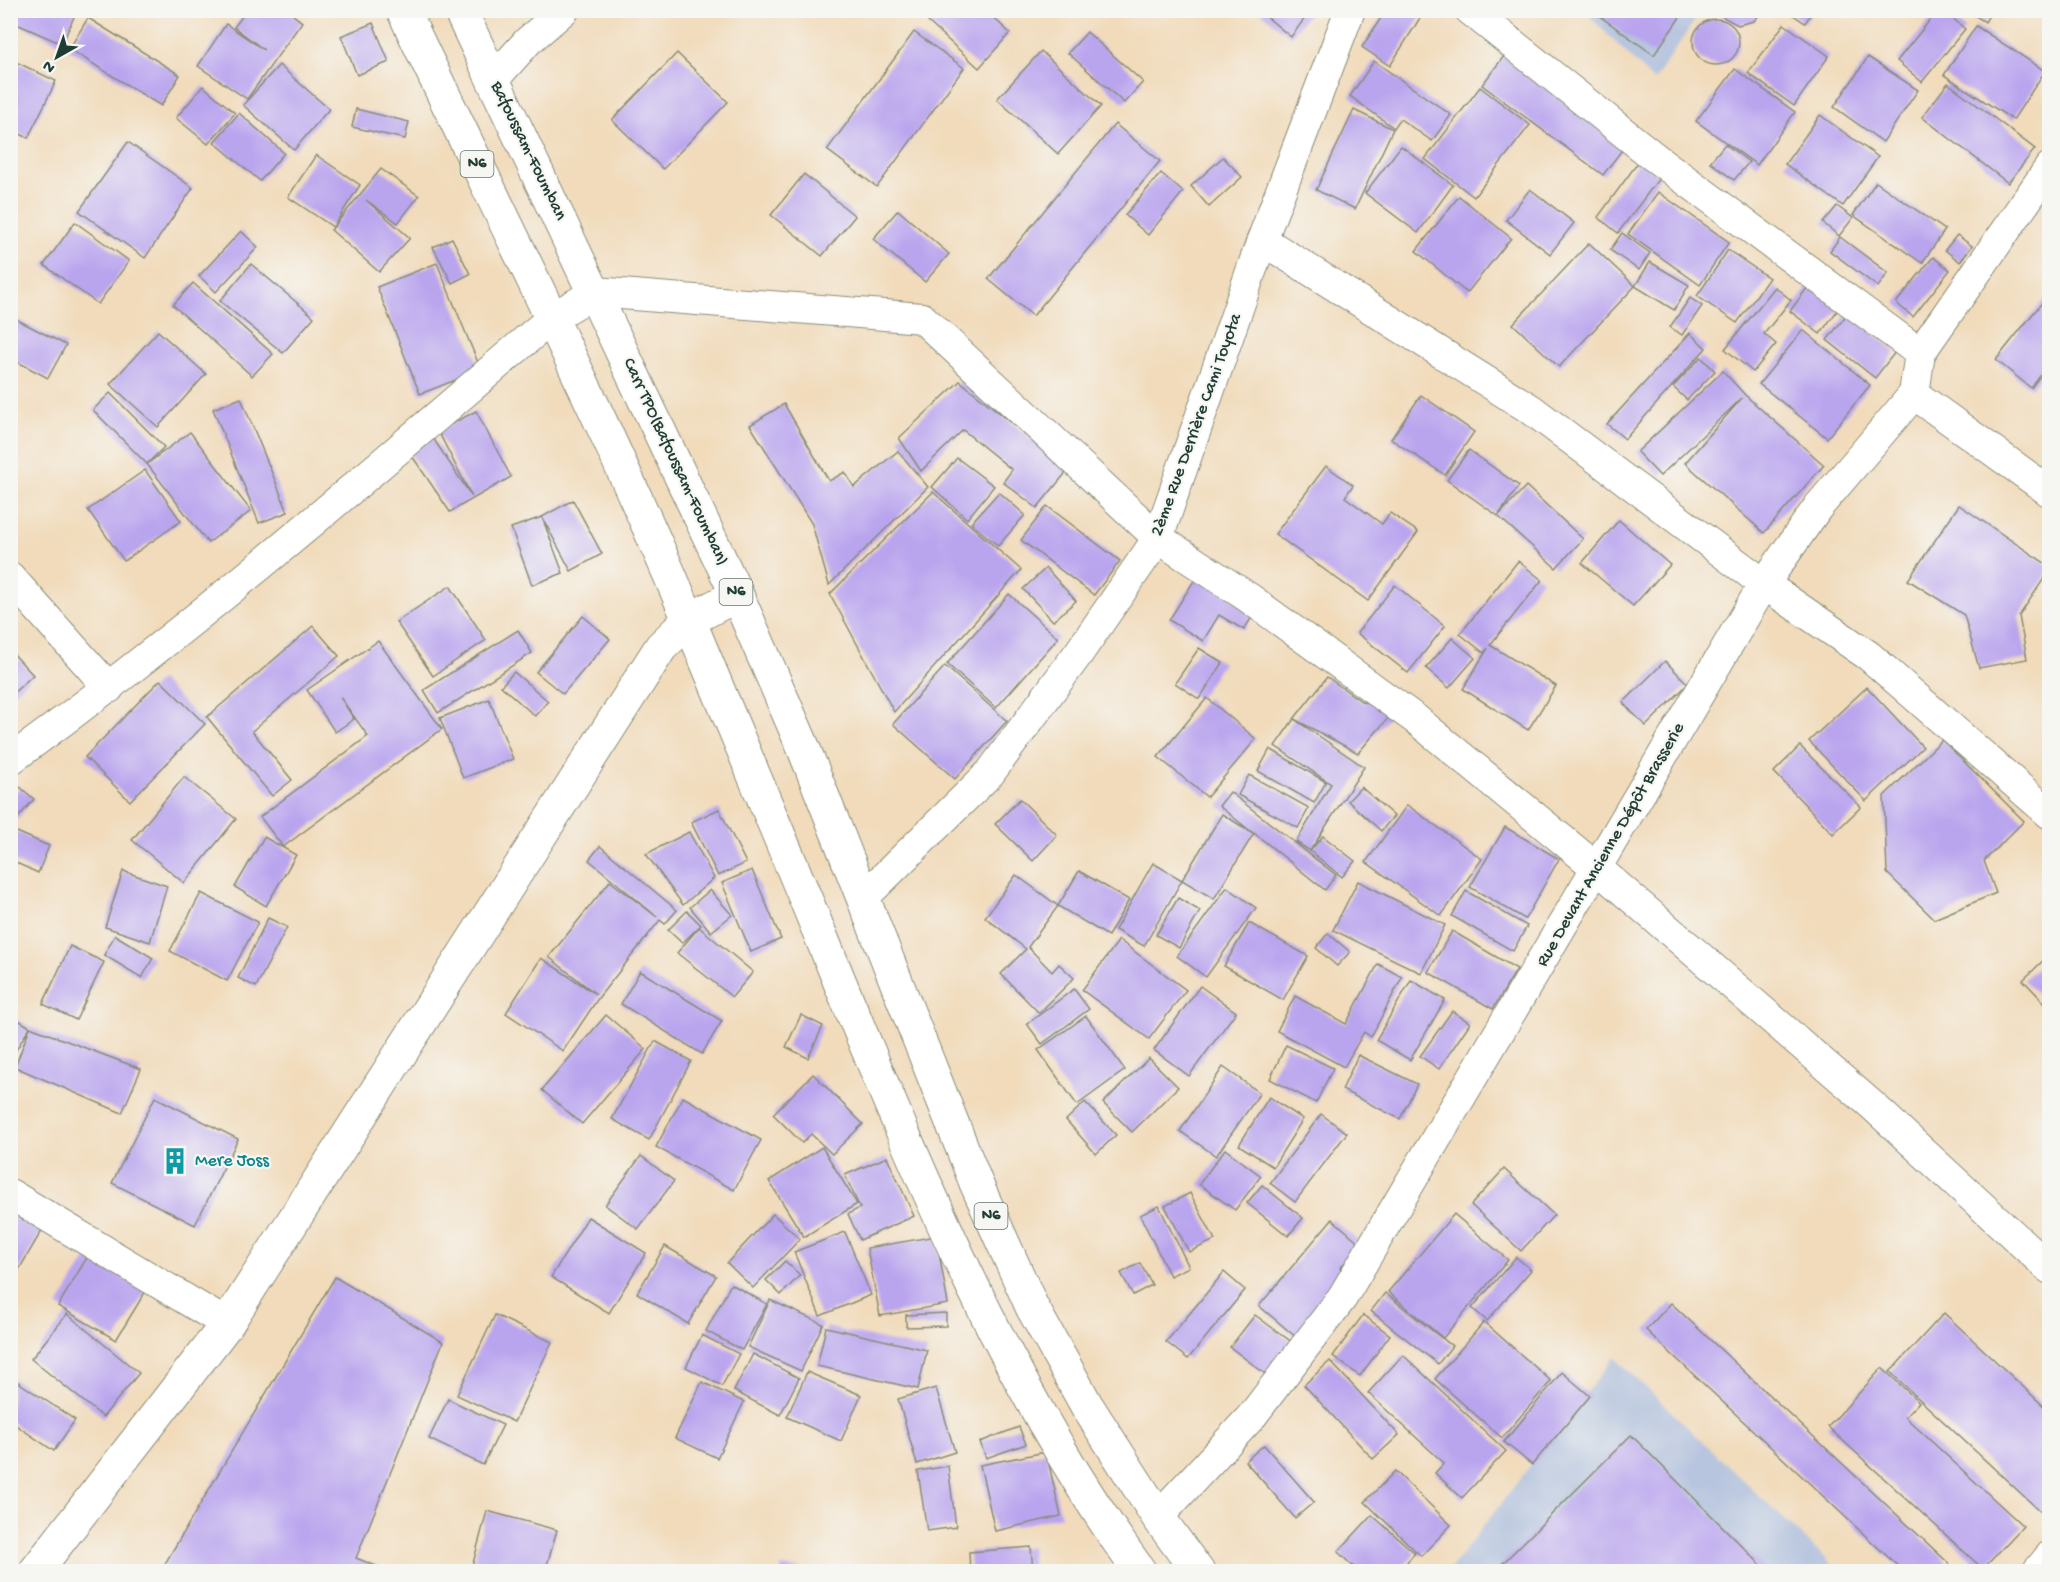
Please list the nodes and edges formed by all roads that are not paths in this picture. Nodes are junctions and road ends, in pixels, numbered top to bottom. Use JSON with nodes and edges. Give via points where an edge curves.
{"nodes":[{"id":1,"x":403,"y":10,"type":"edge"},
{"id":2,"x":460,"y":10,"type":"edge"},
{"id":3,"x":564,"y":10,"type":"edge"},
{"id":4,"x":1350,"y":10,"type":"edge"},
{"id":5,"x":1470,"y":10,"type":"edge"},
{"id":6,"x":494,"y":80,"type":"junction"},
{"id":7,"x":2049,"y":167,"type":"edge"},
{"id":8,"x":1262,"y":240,"type":"junction"},
{"id":9,"x":596,"y":292,"type":"junction"},
{"id":10,"x":553,"y":317,"type":"junction"},
{"id":11,"x":1920,"y":353,"type":"junction"},
{"id":12,"x":1914,"y":394,"type":"junction"},
{"id":13,"x":2049,"y":492,"type":"edge"},
{"id":14,"x":1158,"y":538,"type":"junction"},
{"id":15,"x":10,"y":577,"type":"edge"},
{"id":16,"x":1764,"y":584,"type":"junction"},
{"id":17,"x":737,"y":595,"type":"junction"},
{"id":18,"x":689,"y":620,"type":"junction"},
{"id":19,"x":109,"y":688,"type":"junction"},
{"id":20,"x":10,"y":760,"type":"edge"},
{"id":21,"x":2049,"y":814,"type":"edge"},
{"id":22,"x":1598,"y":869,"type":"junction"},
{"id":23,"x":863,"y":898,"type":"junction"},
{"id":24,"x":10,"y":1194,"type":"edge"},
{"id":25,"x":2049,"y":1269,"type":"edge"},
{"id":26,"x":226,"y":1324,"type":"junction"},
{"id":27,"x":1158,"y":1517,"type":"junction"},
{"id":28,"x":2049,"y":1556,"type":"edge"},
{"id":29,"x":35,"y":1572,"type":"edge"},
{"id":30,"x":1140,"y":1572,"type":"edge"},
{"id":31,"x":1198,"y":1572,"type":"edge"},
{"id":32,"x":2037,"y":1572,"type":"edge"}],
"edges":[{"from":1,"to":10,"type":"main road","number":"N6"},
{"from":2,"to":6,"type":"main road","name":"Bafoussam-Foumban","number":"N6"},
{"from":3,"to":6,"type":"street","via":[[528,40]]},
{"from":4,"to":8,"type":"street","name":"2ème Rue Derrière Cami Toyota"},
{"from":5,"to":11,"type":"street","via":[[1653,156]]},
{"from":6,"to":9,"type":"main road","name":"Bafoussam-Foumban","number":"N6"},
{"from":7,"to":11,"type":"street"},
{"from":8,"to":14,"type":"street","name":"2ème Rue Derrière Cami Toyota"},
{"from":8,"to":16,"type":"street","via":[[1532,410]]},
{"from":9,"to":10,"type":"street"},
{"from":9,"to":14,"type":"street","via":[[922,318]]},
{"from":9,"to":17,"type":"main road","name":"Carr TPO(Bafoussam-Foumban)","number":"N6"},
{"from":10,"to":18,"type":"main road","number":"N6"},
{"from":10,"to":19,"type":"street","via":[[298,534]]},
{"from":11,"to":12,"type":"street"},
{"from":12,"to":13,"type":"street"},
{"from":12,"to":16,"type":"street","name":"Rue Devant Ancienne Dépôt Brasserie","via":[[1818,507]]},
{"from":14,"to":22,"type":"street","via":[[1249,598],[1418,721]]},
{"from":14,"to":23,"type":"street","name":"2ème Rue Derrière Cami Toyota","via":[[990,773]]},
{"from":15,"to":19,"type":"street"},
{"from":16,"to":21,"type":"street","via":[[1869,656]]},
{"from":16,"to":22,"type":"street","name":"Rue Devant Ancienne Dépôt Brasserie"},
{"from":17,"to":18,"type":"main road"},
{"from":17,"to":23,"type":"main road","name":"Carr TPO(Bafoussam-Foumban)","number":"N6"},
{"from":18,"to":26,"type":"main road","via":[[661,647],[643,672]]},
{"from":18,"to":30,"type":"main road","number":"N6","via":[[926,1184],[992,1326],[1041,1420],[1101,1518]]},
{"from":19,"to":20,"type":"street"},
{"from":22,"to":25,"type":"street","via":[[1873,1106]]},
{"from":22,"to":27,"type":"street","name":"Rue Devant Ancienne Dépôt Brasserie","via":[[1342,1298],[1252,1416]]},
{"from":23,"to":27,"type":"main road","number":"N6","via":[[976,1183],[1032,1307],[1087,1407]]},
{"from":24,"to":26,"type":"street"},
{"from":26,"to":29,"type":"main road"},
{"from":27,"to":31,"type":"main road"},
{"from":28,"to":32,"type":"street"}]}
